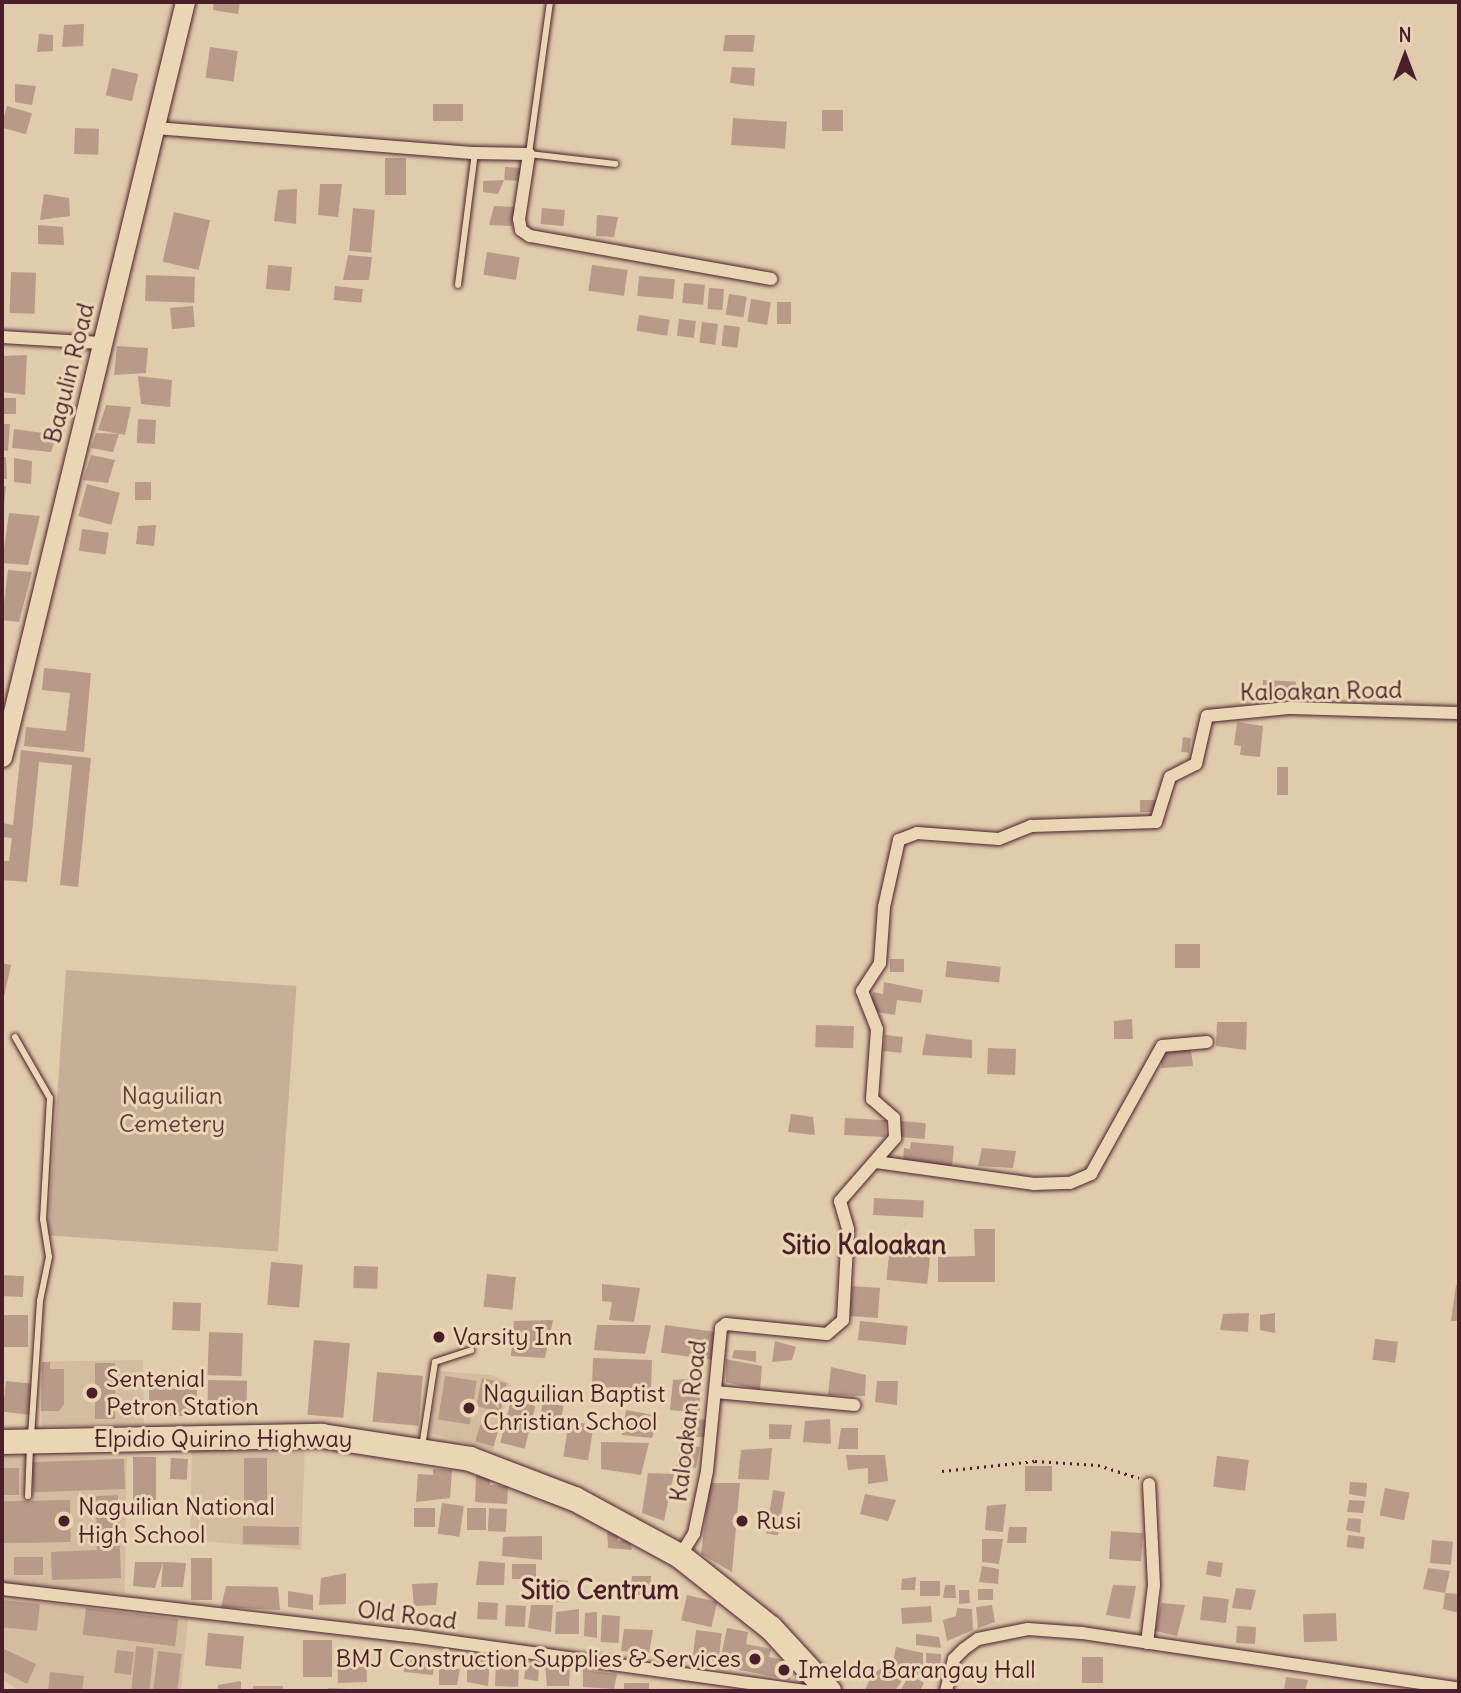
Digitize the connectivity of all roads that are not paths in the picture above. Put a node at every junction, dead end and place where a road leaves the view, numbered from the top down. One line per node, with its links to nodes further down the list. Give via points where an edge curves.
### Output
1 (185, 2): 3 (main road, Bagulin Road)
2 (550, 2): 5 (lane)
3 (155, 128): 4 (street); 10 (main road, Bagulin Road)
4 (475, 153): 5 (street); 8 (lane)
5 (529, 154): 6 (lane); 7 (street, via 519,219 521,230 530,236)
6 (615, 164)
7 (771, 279)
8 (458, 285)
9 (2, 337): 10 (street)
10 (101, 343): 12 (main road, Bagulin Road)
11 (1459, 713): 15 (street, Kaloakan Road, via 1289,708 1207,716 1196,764 1170,777 1156,822 1031,826 999,839 917,833 899,840 884,907 880,963 862,992 877,1029 872,1099 894,1118 895,1127 894,1144)
12 (2, 757)
13 (15, 1037): 19 (lane, via 50,1098 43,1219 50,1257 40,1301)
14 (1207, 1042): 15 (street, via 1162,1046 1091,1174 1070,1183 1034,1184)
15 (876, 1163): 17 (street, Kaloakan Road, via 840,1201 848,1229 846,1299 837,1329 817,1334 724,1325)
16 (471, 1350): 21 (lane, via 435,1362)
17 (716, 1392): 18 (street); 24 (street, Kaloakan Road, via 694,1534)
18 (854, 1405)
19 (30, 1441): 20 (highway, Elpidio Quirino Highway); 21 (highway, Elpidio Quirino Highway, via 322,1436); 23 (lane)
20 (2, 1442)
21 (422, 1449): 24 (highway, Elpidio Quirino Highway, via 470,1459 527,1479)
22 (1149, 1484): 26 (street, via 1154,1585)
23 (28, 1496)
24 (680, 1556): 29 (highway, Elpidio Quirino Highway, via 771,1628)
25 (2, 1589): 28 (street, Old Road, via 410,1636)
26 (1147, 1643): 27 (street); 30 (street, via 1082,1633 1003,1632 978,1639 954,1659)
27 (1459, 1689)
28 (807, 1691)
29 (829, 1691)
30 (946, 1691)

